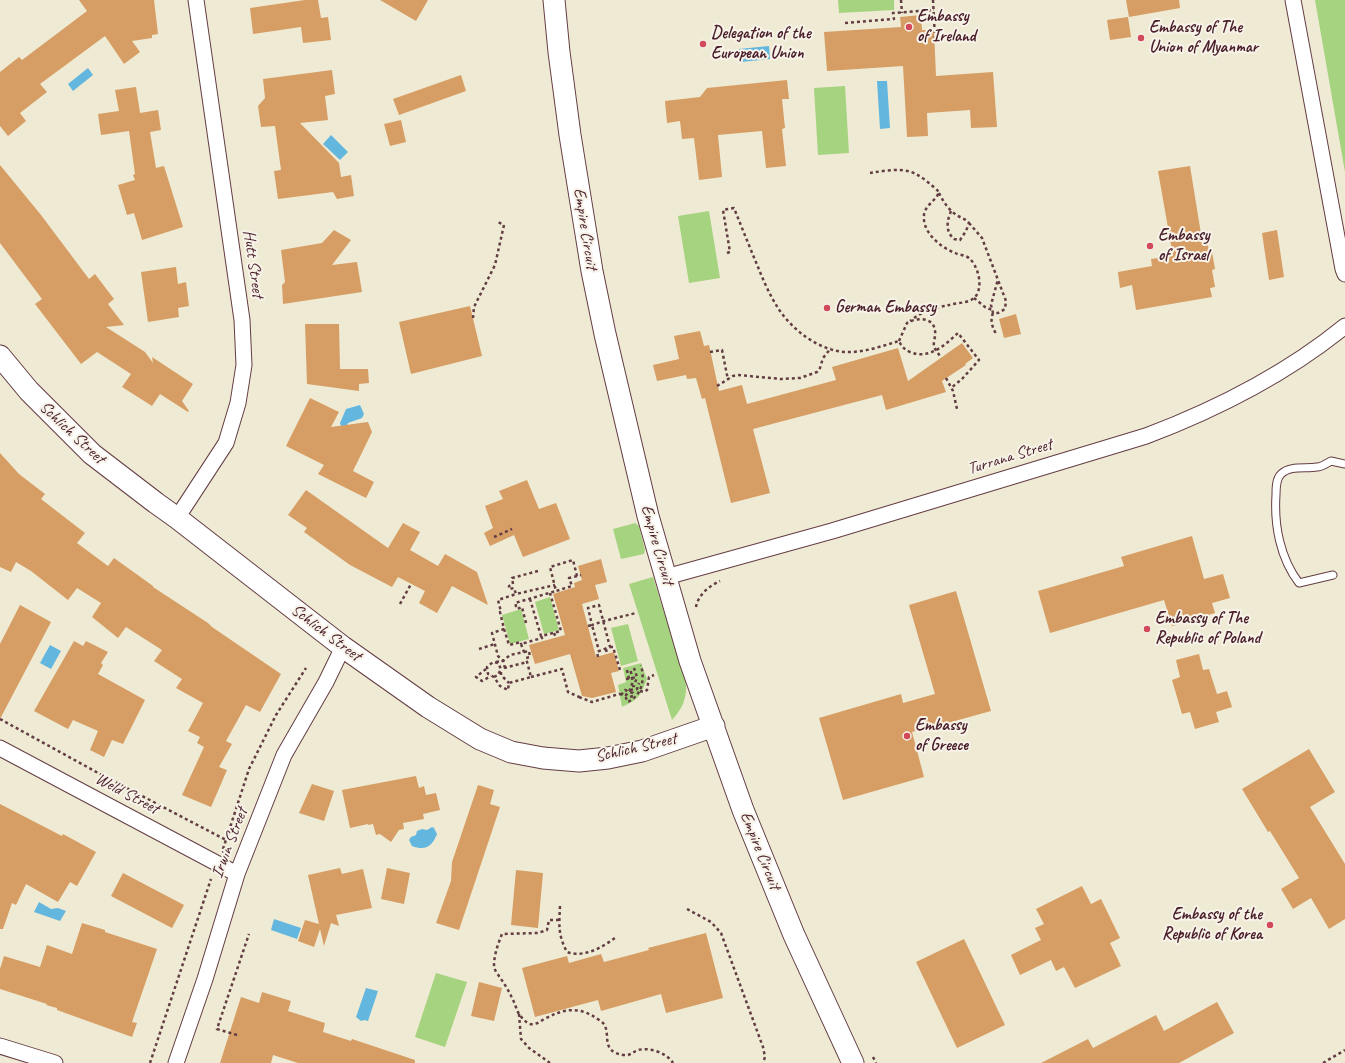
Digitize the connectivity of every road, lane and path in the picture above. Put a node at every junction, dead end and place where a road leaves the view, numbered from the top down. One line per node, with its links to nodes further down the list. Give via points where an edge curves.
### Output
1 (196, 0): 36 (street, Hutt Street, via 242,320 244,365 238,404 226,443)
2 (554, 0): 41 (street, Empire Circuit, via 570,135 592,271 637,470)
3 (901, 0): 7 (path)
4 (933, 0): 6 (path)
5 (1293, 0): 16 (street)
6 (934, 10): 7 (path); 9 (path)
7 (902, 13): 8 (path, via 894,13 894,19)
8 (845, 23)
9 (935, 38)
10 (870, 173): 11 (path, via 896,170 913,172)
11 (939, 192): 12 (path); 18 (path, via 924,214 927,231 940,244 969,258 978,273 979,281)
12 (951, 212): 14 (path); 14 (path, via 947,225 954,239 960,240)
13 (498, 222): 20 (path, via 504,225 495,265 474,307)
14 (969, 223): 17 (path, via 982,238)
15 (727, 253): 25 (path, via 730,252 723,210 734,208 764,282 779,311 811,341)
16 (1345, 274)
17 (998, 279): 19 (path, via 991,304); 19 (path, via 1006,300 1005,309 1001,313)
18 (974, 298): 19 (path); 21 (path, via 929,311)
19 (993, 312): 23 (path, via 991,319)
20 (473, 318)
21 (910, 321): 24 (path, via 904,327); 26 (path, via 924,319 931,322 935,330)
22 (1345, 326): 41 (street, Turrana Street, via 1319,347 1253,388 1146,436 832,531)
23 (996, 334)
24 (899, 341): 25 (path, via 858,352); 26 (path, via 902,347 914,354 925,355)
25 (831, 348): 31 (path, via 817,372 800,378 781,380 738,375)
26 (936, 350): 29 (path); 33 (path, via 958,332 979,360)
27 (710, 352): 31 (path, via 722,350)
28 (0, 356): 36 (street, Schlich Street, via 29,391 92,454)
29 (941, 358)
30 (946, 378): 33 (path)
31 (728, 380): 32 (path)
32 (718, 386)
33 (951, 388): 34 (path)
34 (957, 409)
35 (1345, 464): 40 (lane, via 1331,461 1319,467 1288,470 1281,474 1277,484 1275,506 1278,531 1291,572 1299,583)
36 (177, 518): 62 (street, Schlich Street)
37 (512, 529): 38 (path)
38 (494, 537)
39 (538, 571): 47 (path, via 512,578 513,584 509,586 510,589 514,588)
40 (1333, 575)
41 (666, 577): 91 (street, Empire Circuit, via 690,661)
42 (725, 579): 50 (path, via 711,585 703,593 696,604)
43 (411, 584): 49 (path)
44 (554, 585): 45 (path); 45 (path, via 550,567 573,560 579,576 569,578 572,586); 47 (path)
45 (556, 591): 46 (path)
46 (550, 593): 48 (path); 57 (path, via 561,631)
47 (516, 594): 56 (path, via 498,600)
48 (530, 599): 53 (path, via 515,603 517,609 522,607); 59 (path)
49 (400, 604)
50 (696, 611)
51 (636, 613): 52 (path)
52 (604, 621): 54 (path); 54 (path, via 599,605 588,608); 63 (path)
53 (526, 623)
54 (592, 625): 55 (path); 66 (path)
55 (588, 626)
56 (504, 629): 60 (path, via 492,633); 61 (path, via 508,645 521,642)
57 (554, 633): 58 (path); 59 (path)
58 (556, 638)
59 (542, 639): 61 (path)
60 (495, 644): 64 (path); 70 (path, via 498,656)
61 (522, 644): 67 (path)
62 (343, 647): 91 (street, Schlich Street, via 435,711 480,738 511,752 579,761 608,758 642,751); 94 (street, Irwin Street, via 284,756)
63 (610, 648): 65 (path); 78 (path, via 613,647)
64 (479, 649)
65 (606, 649): 66 (path); 68 (path)
66 (598, 651): 69 (path)
67 (524, 652): 70 (path, via 510,655); 72 (path, via 529,651 530,657 526,658)
68 (607, 654)
69 (598, 657)
70 (503, 661): 71 (path); 75 (path)
71 (495, 662): 74 (path); 79 (path)
72 (527, 662): 75 (path); 82 (path)
73 (641, 665): 89 (path, via 643,678)
74 (486, 668): 81 (path); 81 (path, via 476,677 482,680)
75 (505, 668): 79 (path)
76 (634, 668): 83 (path)
77 (628, 669): 84 (path)
78 (620, 670)
79 (501, 672): 81 (path); 85 (path)
80 (654, 675): 89 (path, via 648,679 647,690)
81 (492, 676): 85 (path, via 500,686 508,690)
82 (531, 677): 85 (path); 88 (path, via 562,669 568,692 592,702 619,694 626,695)
83 (636, 677): 84 (path); 87 (path, via 636,682)
84 (629, 679): 87 (path)
85 (509, 683)
86 (639, 683): 88 (path, via 637,689)
87 (632, 686): 88 (path)
88 (629, 690): 89 (path, via 634,695 626,698 628,702)
89 (640, 691)
90 (0, 719): 93 (path)
91 (714, 726): 110 (street, Empire Circuit, via 743,810 794,936)
92 (0, 748): 94 (street, Weld Street)
93 (226, 840)
94 (237, 874): 106 (street, Irwin Street, via 205,980)
95 (560, 906): 97 (path)
96 (687, 909): 109 (path, via 711,922 721,932 763,1047)
97 (560, 920): 99 (path, via 559,930 567,952 586,953 602,947); 100 (path, via 549,920 547,930 538,933 502,934 494,968)
98 (249, 934): 101 (path, via 217,1029)
99 (616, 937)
100 (519, 1014): 107 (path, via 521,1039 528,1048); 108 (path, via 526,1023 531,1024 556,1014 577,1010 603,1023 608,1045 615,1052 624,1055 642,1050 661,1052)
101 (237, 1035)
102 (0, 1046): 105 (street)
103 (1345, 1050): 112 (path)
104 (872, 1056): 111 (path)
105 (56, 1063)
106 (176, 1063)
107 (550, 1063)
108 (673, 1063)
109 (763, 1063)
110 (853, 1063)
111 (876, 1063)
112 (1323, 1063)

